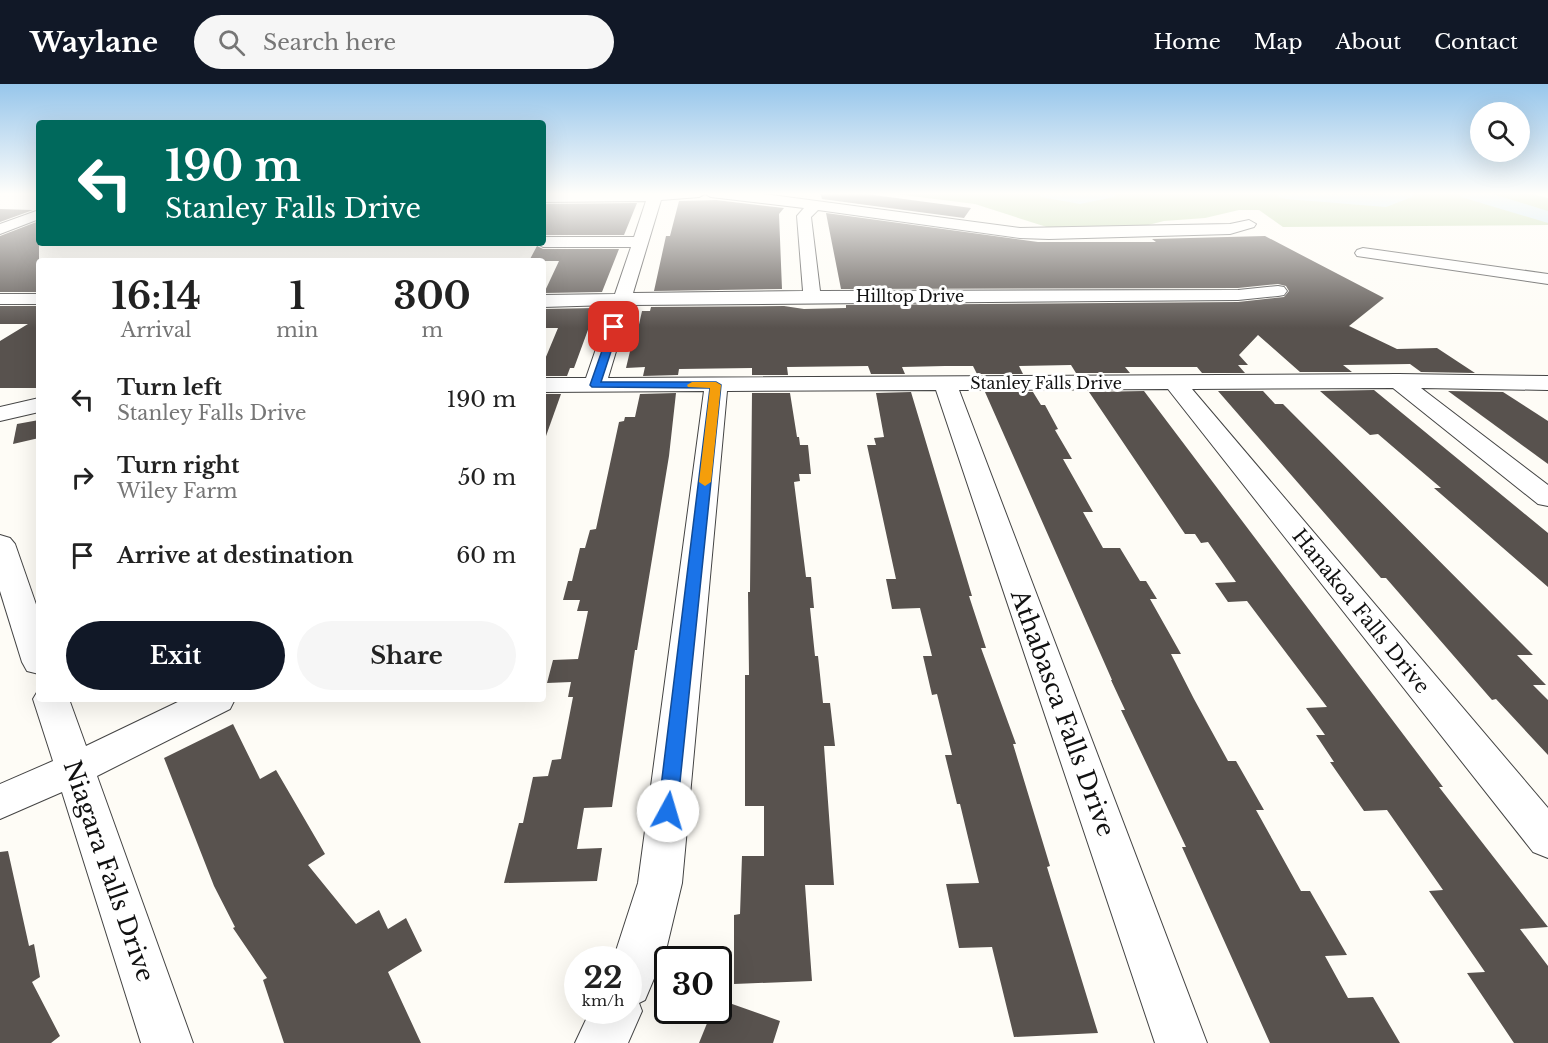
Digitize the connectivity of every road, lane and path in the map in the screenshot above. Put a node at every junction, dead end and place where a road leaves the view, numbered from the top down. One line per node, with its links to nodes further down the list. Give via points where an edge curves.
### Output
1 (642, 238): 4 (street)
2 (806, 238): 8 (street)
3 (546, 242): 4 (street)
4 (641, 242): 11 (street)
5 (1363, 253): 6 (street)
6 (1544, 279)
7 (1278, 291): 8 (street, Hilltop Drive, via 1238,295)
8 (812, 297): 11 (street, Hilltop Drive)
9 (0, 298): 10 (street)
10 (36, 299)
11 (623, 300): 12 (street, Hilltop Drive); 17 (street)
12 (546, 301)
13 (1398, 381): 14 (street, Stanley Falls Drive); 16 (street, Stanley Falls Drive); 22 (street)
14 (1174, 382): 15 (street, Stanley Falls Drive); 29 (street, Hanakoa Falls Drive)
15 (945, 383): 18 (street, Stanley Falls Drive); 34 (street, Athabasca Falls Drive)
16 (1548, 383)
17 (595, 385): 18 (street, Stanley Falls Drive); 19 (street, Stanley Falls Drive)
18 (716, 385): 30 (street, via 660,883)
19 (546, 386)
20 (36, 406): 21 (street)
21 (0, 414)
22 (1548, 498)
23 (0, 544): 24 (street)
24 (36, 653)
25 (52, 702): 27 (street, Niagara Falls Drive)
26 (211, 702): 27 (street)
27 (75, 769): 28 (street); 32 (street, Niagara Falls Drive)
28 (0, 802)
29 (1548, 839)
30 (642, 950)
31 (610, 1024): 33 (street)
32 (167, 1043)
33 (601, 1043)
34 (1181, 1043)

